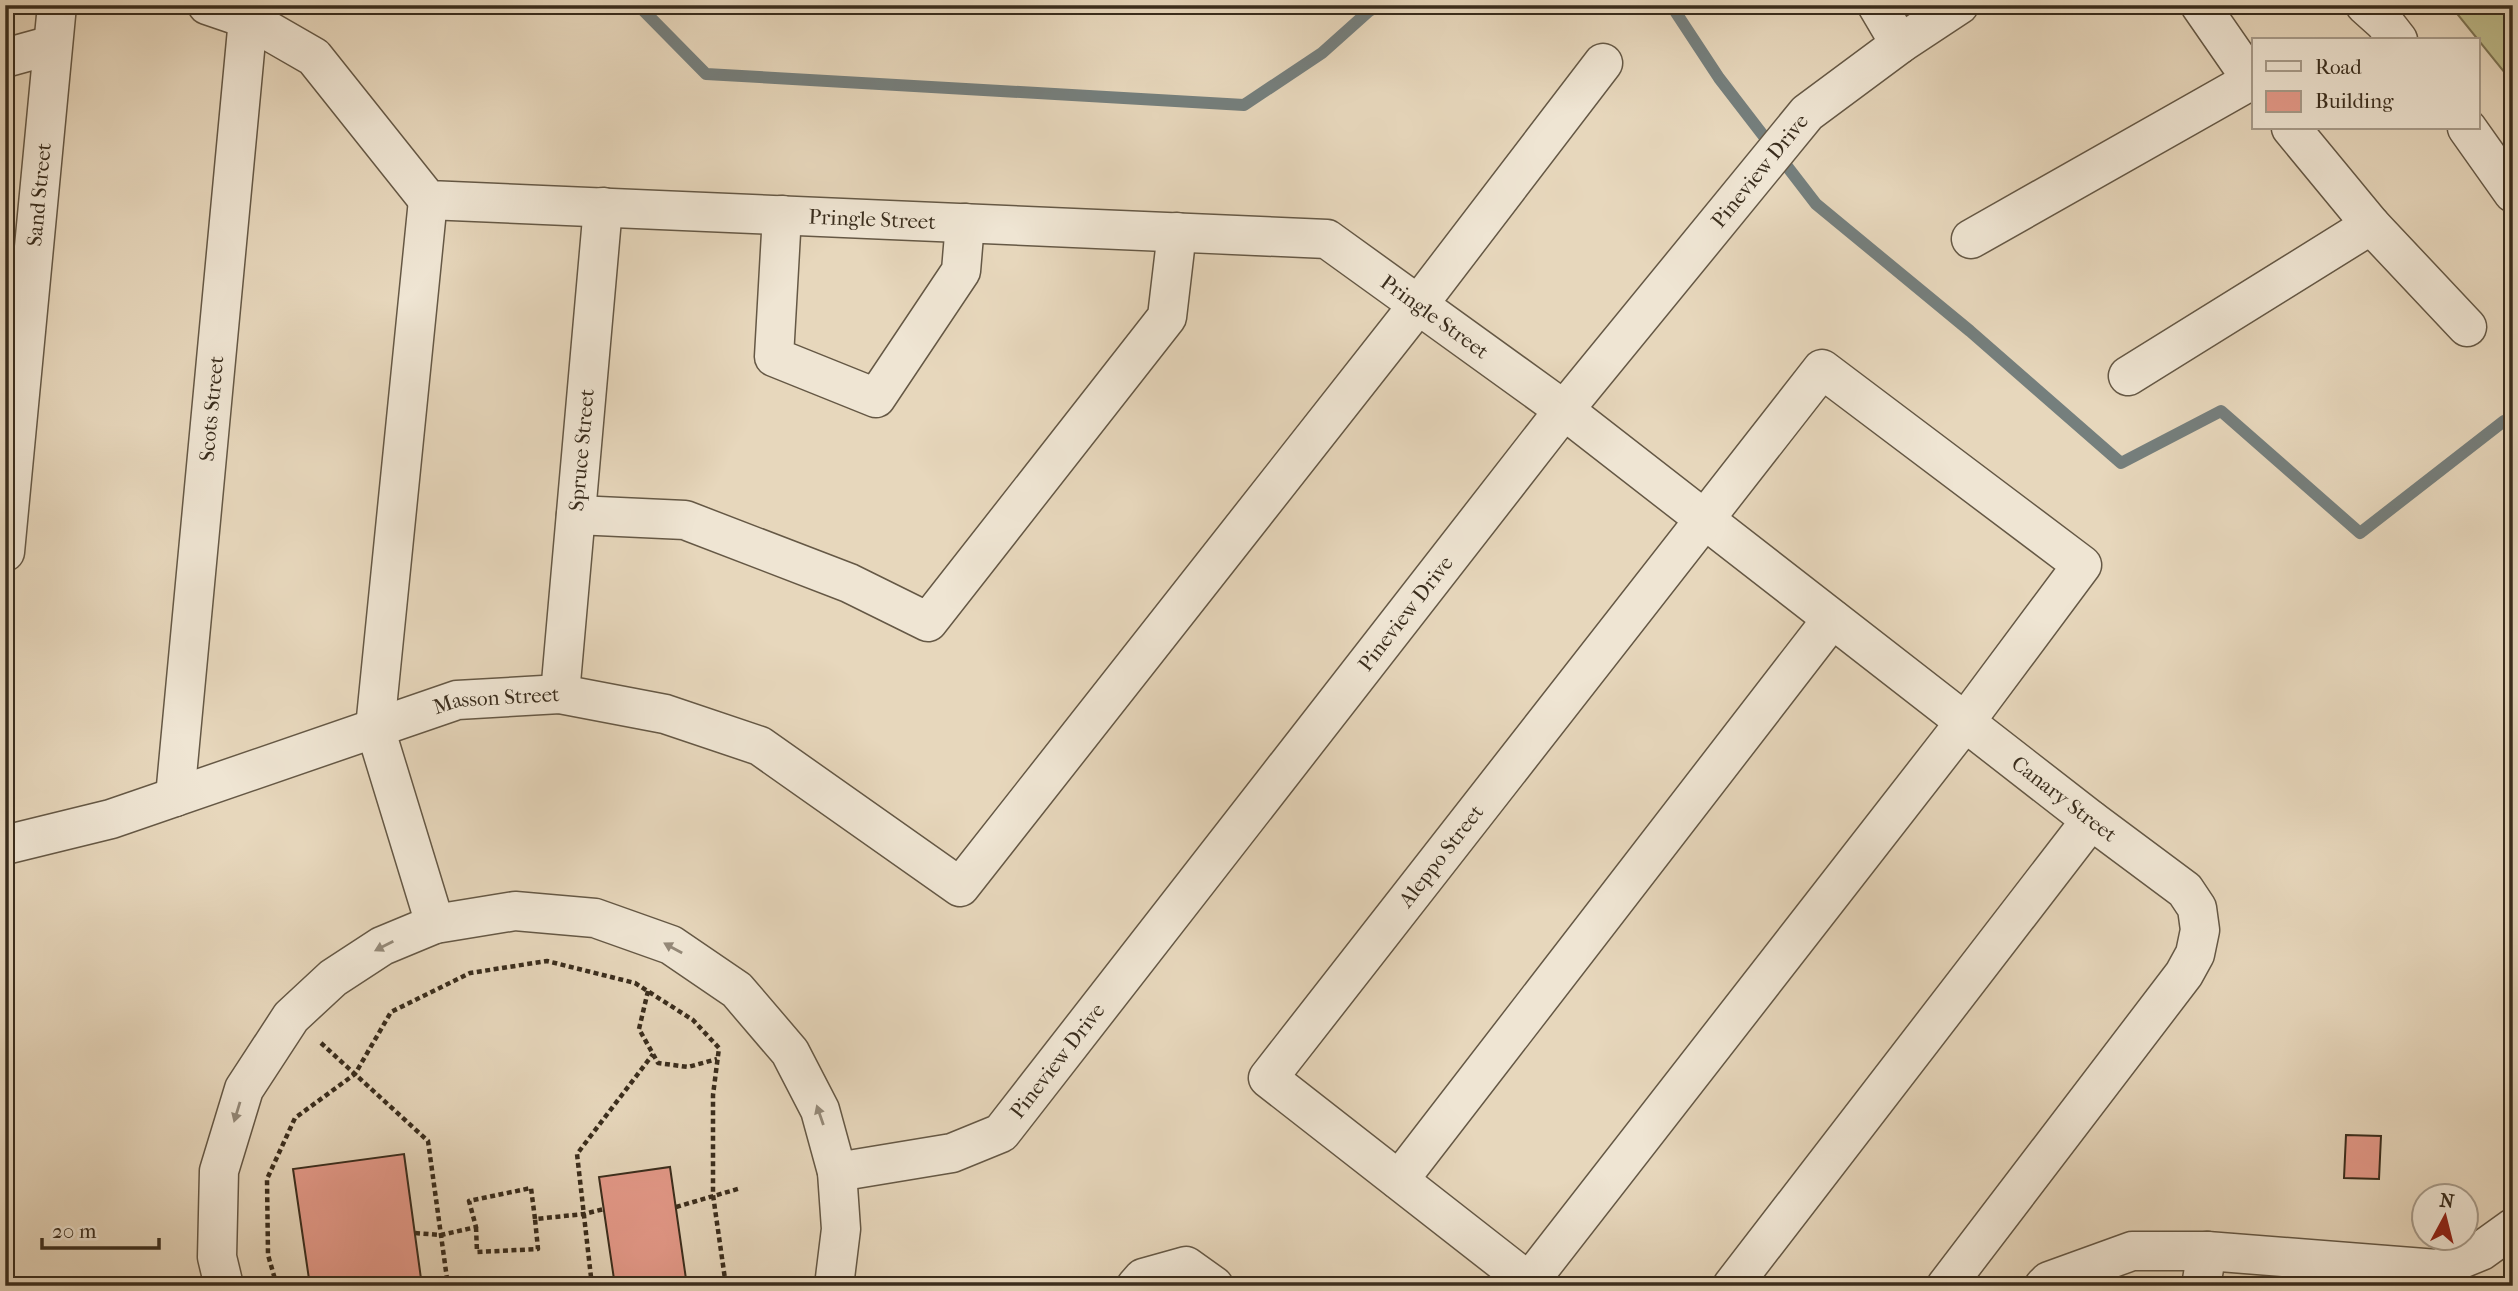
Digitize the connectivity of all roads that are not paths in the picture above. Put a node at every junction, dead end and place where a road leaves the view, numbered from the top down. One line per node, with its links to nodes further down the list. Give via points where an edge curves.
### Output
1 (57, 5): 10 (street, Sand Street)
2 (207, 5): 7 (street)
3 (1877, 5): 9 (street)
4 (1959, 5): 9 (street, Pineview Drive)
5 (2200, 5): 13 (street)
6 (2365, 5): 8 (street)
7 (248, 19): 18 (street, via 314,57); 38 (street, Scots Street)
8 (2396, 38)
9 (1900, 44): 29 (street, Pineview Drive, via 1807,113)
10 (52, 45): 11 (street); 25 (street, Sand Street)
11 (5, 58)
12 (1603, 63): 26 (street)
13 (2252, 80)
14 (2252, 82): 24 (street)
15 (2293, 130): 22 (street)
16 (2468, 130): 17 (street)
17 (2513, 193)
18 (428, 200): 19 (street, Pringle Street); 37 (street)
19 (603, 207): 20 (street, Pringle Street); 31 (street, Spruce Street)
20 (782, 215): 21 (street, Pringle Street); 21 (street, via 774,357 876,398 961,271)
21 (965, 223): 23 (street, Pringle Street)
22 (2371, 225): 27 (street); 28 (street)
23 (1177, 232): 26 (street, Pringle Street, via 1327,239); 31 (street, via 1167,317 928,622 849,583 685,520)
24 (1971, 239)
25 (19, 258): 30 (street, Sand Street)
26 (1418, 305): 29 (street, Pringle Street); 35 (street, Masson Street, via 960,887 760,746 665,713)
27 (2467, 327)
28 (2128, 376)
29 (1564, 410): 32 (street, Canary Street); 42 (street, Pineview Drive, via 1001,1133 952,1153)
30 (10, 454): 33 (street, Sand Street)
31 (576, 515): 35 (street, Spruce Street)
32 (1703, 519): 34 (street, Canary Street); 36 (street, Aleppo Street, via 1822,369 2082,565); 43 (street, Aleppo Street, via 1268,1078)
33 (5, 552)
34 (1832, 619): 36 (street, Canary Street); 43 (street)
35 (560, 694): 37 (street, Masson Street, via 457,701)
36 (1965, 722): 39 (street, Canary Street); 46 (street)
37 (375, 728): 38 (street, Masson Street); 41 (street)
38 (175, 797): 40 (street, Masson Street, via 111,819)
39 (2091, 820): 51 (street); 52 (street, Canary Street, via 2185,890 2197,908 2200,930 2195,954)
40 (5, 845)
41 (435, 924): 42 (street, one-way to 41, via 820,1110 790,1052 737,990 671,945 595,918 514,911); 47 (street, one-way to 47, via 382,946 333,978 291,1017 244,1089 219,1171 217,1258)
42 (837, 1172): 48 (street, via 841,1229)
43 (1399, 1180): 46 (street, Aleppo Street)
44 (2513, 1228): 45 (street, via 2481,1251 2437,1269)
45 (2204, 1268): 53 (street, via 2132,1251)
46 (1531, 1284)
47 (225, 1286)
48 (834, 1286)
49 (1136, 1286): 50 (street, via 1143,1278 1186,1266)
50 (1214, 1286)
51 (1732, 1286)
52 (1947, 1286)
53 (2043, 1286)

